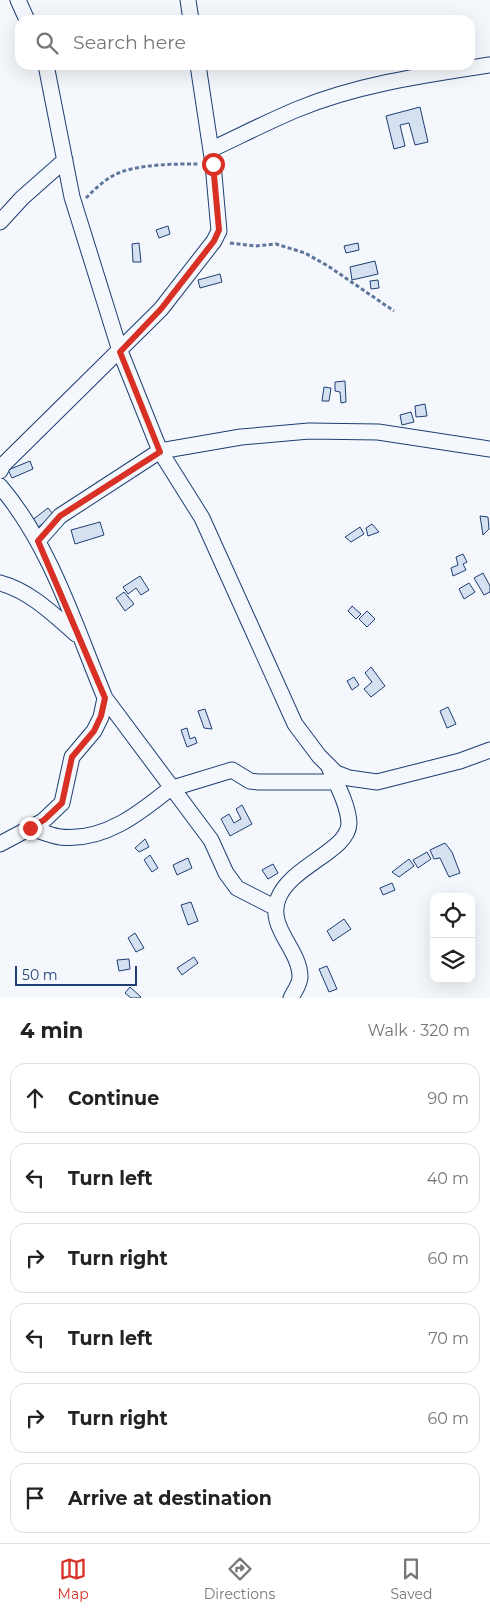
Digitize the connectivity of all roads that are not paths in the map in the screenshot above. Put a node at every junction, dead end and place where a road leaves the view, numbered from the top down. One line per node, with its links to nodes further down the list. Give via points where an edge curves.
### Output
1 (18, 0): 3 (street)
2 (188, 0): 4 (street)
3 (25, 15)
4 (190, 15)
5 (490, 65): 6 (street)
6 (475, 67)
7 (47, 70): 11 (street)
8 (199, 70): 10 (street)
9 (455, 70): 10 (street, via 407,77 298,109)
10 (212, 156): 13 (street, via 219,230 214,241 161,309)
11 (65, 160): 12 (street); 13 (street, via 75,209)
12 (0, 222)
13 (120, 352): 15 (street); 16 (street)
14 (490, 449): 15 (street, via 378,432 308,431 241,437)
15 (160, 452): 18 (street, via 60,516); 23 (street, via 202,518 295,724)
16 (0, 471)
17 (0, 486): 18 (street, via 19,508)
18 (38, 541): 20 (street)
19 (0, 583): 20 (street, via 16,587 40,603)
20 (79, 636): 21 (street)
21 (105, 698): 25 (street); 26 (street, via 94,731 72,757 62,803)
22 (490, 750): 23 (street, via 376,782 349,778)
23 (328, 766): 24 (street)
24 (335, 782): 25 (street, via 258,782 232,770); 28 (street, via 347,810 348,831 341,842 301,869 285,886)
25 (172, 788): 26 (street, via 125,821 100,834 80,838 58,837); 28 (street, via 211,840 226,873 237,888)
26 (30, 828): 27 (street)
27 (0, 844)
28 (276, 908): 29 (street, via 275,916 297,961 300,979)
29 (291, 998)

